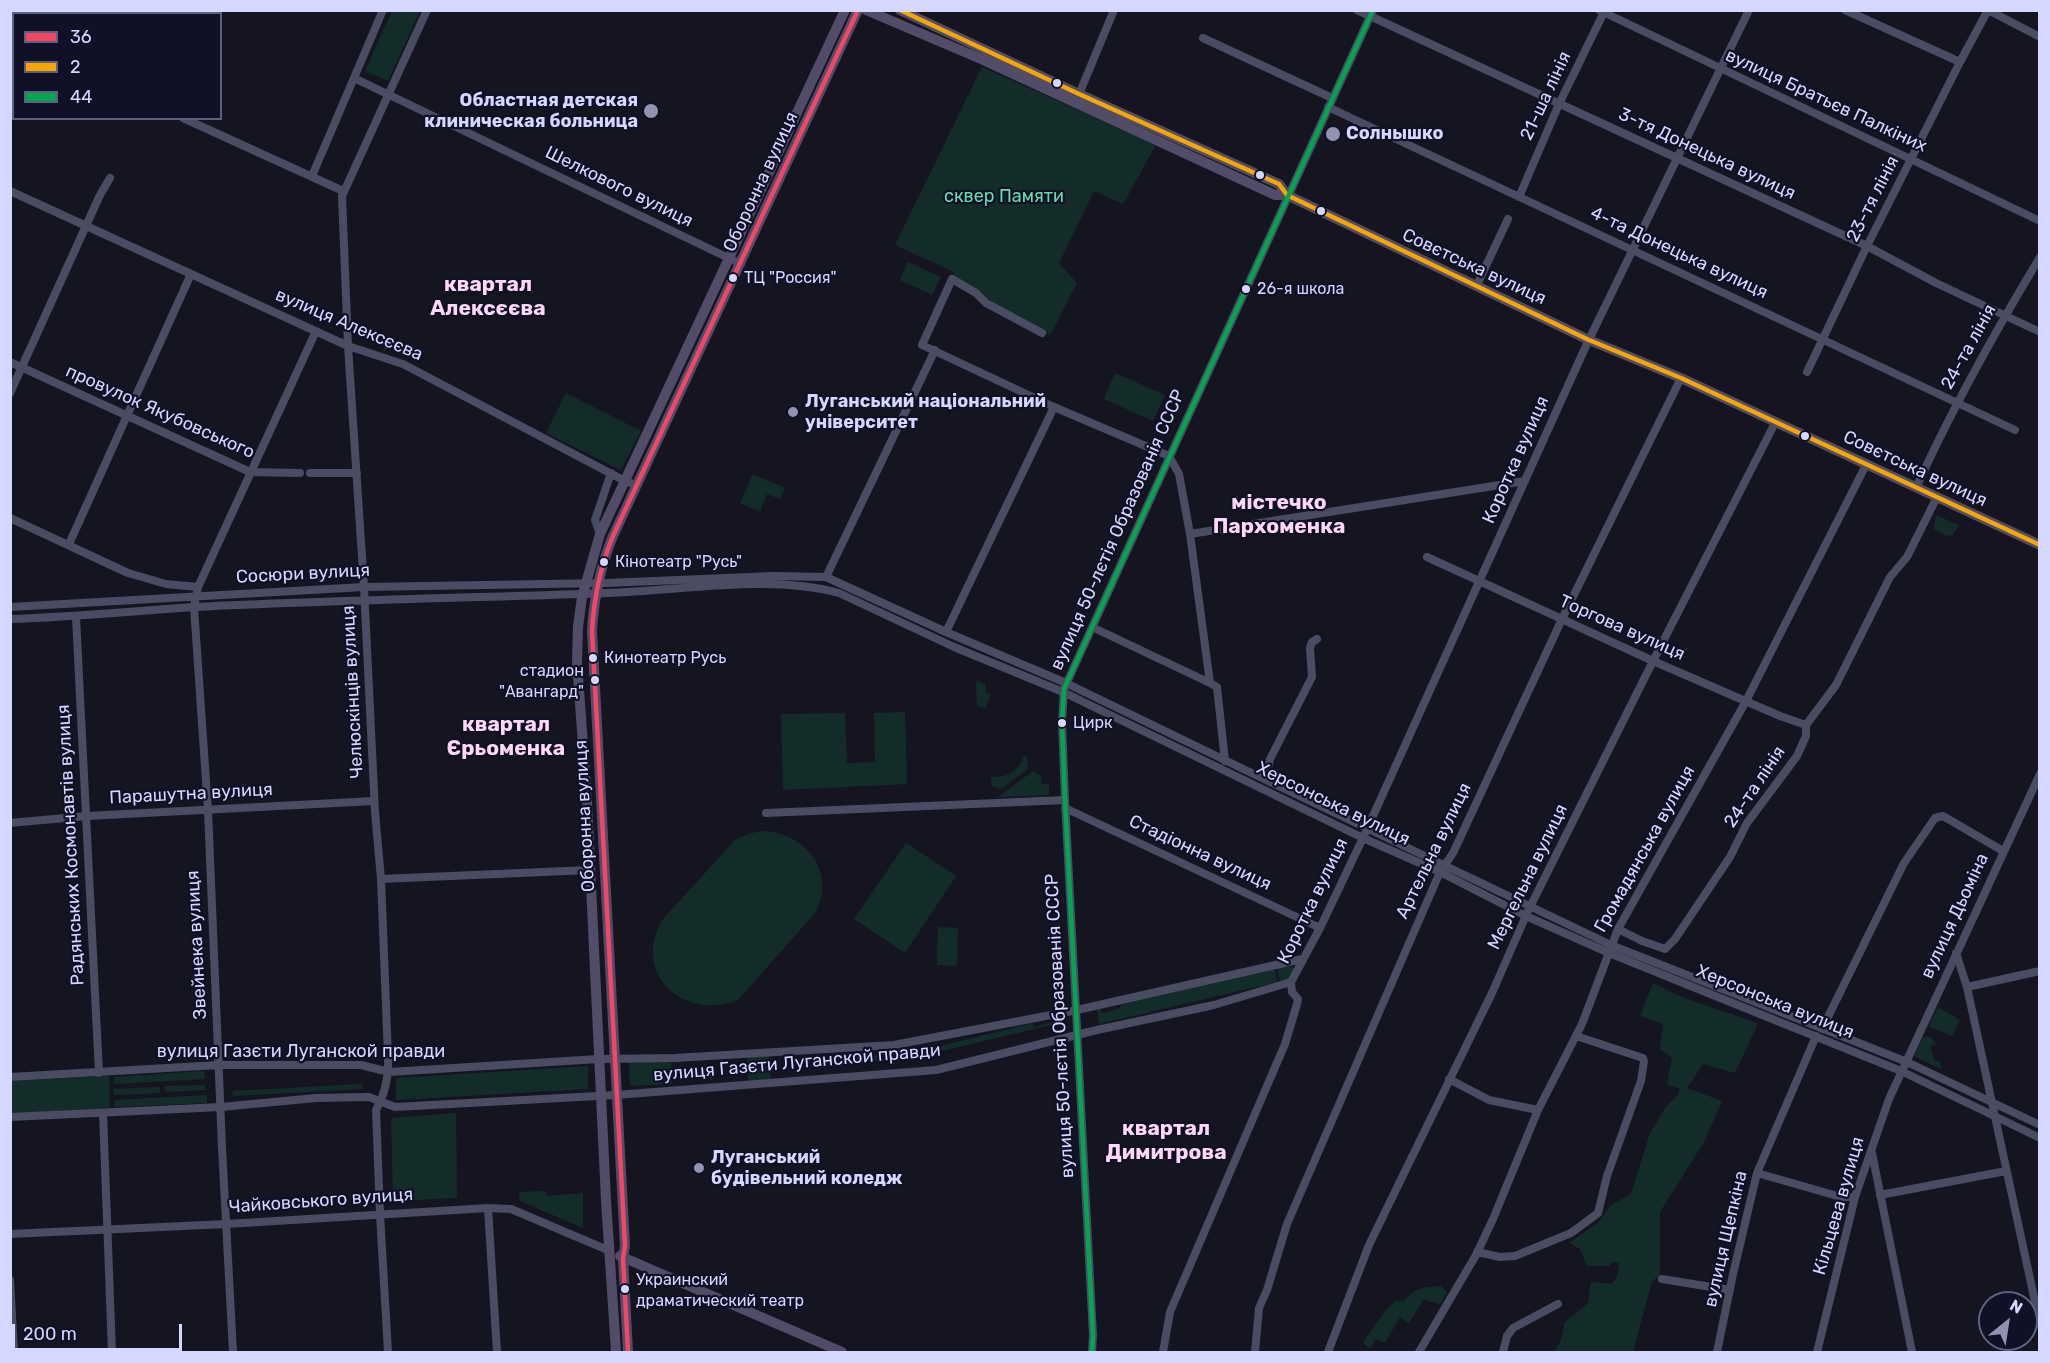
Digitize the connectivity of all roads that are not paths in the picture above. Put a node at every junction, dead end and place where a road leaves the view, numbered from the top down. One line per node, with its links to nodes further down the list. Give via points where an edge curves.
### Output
1 (383, 10): 18 (street)
2 (427, 10): 19 (street, Челюскінців вулиця)
3 (845, 10): 39 (main road, Оборонна вулиця)
4 (858, 10): 40 (main road, Оборонна вулиця)
5 (866, 10): 21 (main road)
6 (900, 10): 21 (main road)
7 (1114, 10): 21 (street)
8 (1357, 10): 13 (street, 3-тя Донецька вулиця)
9 (1749, 10): 17 (street, Коротка вулиця)
10 (1845, 10): 16 (street)
11 (1988, 10): 15 (street); 16 (street, 23-тя лінія)
12 (1602, 11): 17 (street, вулиця Братьєв Палкіних); 22 (street, 21-ша лінія)
13 (1371, 14): 20 (street, вулиця 50-лєтія Образованія СССР); 22 (street, 3-тя Донецька вулиця)
14 (1203, 38): 20 (street)
15 (2040, 38)
16 (1960, 62): 26 (street, 23-тя лінія)
17 (1721, 69): 25 (street, Коротка вулиця); 26 (street, вулиця Братьєв Палкіних)
18 (354, 78): 19 (street, Шелкового вулиця); 27 (street)
19 (388, 95): 30 (street, Челюскінців вулиця); 39 (street, Шелкового вулиця)
20 (1332, 98): 23 (street, вулиця 50-лєтія Образованія СССР)
21 (1077, 99): 31 (main road, Совєтська вулиця, via 1275,195)
22 (1559, 104): 25 (street, 3-тя Донецька вулиця); 32 (street, 21-ша лінія)
23 (1328, 107): 31 (street, вулиця 50-лєтія Образованія СССР); 32 (street, 4-та Донецька вулиця)
24 (187, 120): 27 (street)
25 (1677, 158): 36 (street, 3-тя Донецька вулиця); 37 (street, Коротка вулиця)
26 (1912, 159): 34 (street, вулиця Братьєв Палкіних); 36 (street, 23-тя лінія)
27 (312, 176): 30 (street)
28 (110, 178): 35 (street)
29 (10, 191): 35 (street, вулиця Алексєєва)
30 (343, 192): 49 (street, Челюскінців вулиця)
31 (1287, 195): 42 (main road, Совєтська вулиця); 61 (street, вулиця 50-лєтія Образованія СССР)
32 (1519, 197): 37 (street, 4-та Донецька вулиця)
33 (1508, 219): 42 (street)
34 (2040, 221)
35 (87, 225): 41 (street, вулиця Алексєєва); 52 (street)
36 (1867, 246): 43 (street, 3-тя Донецька вулиця); 47 (street, 23-тя лінія)
37 (1633, 250): 47 (street, 4-та Донецька вулиця); 48 (street, Коротка вулиця)
38 (2040, 257): 43 (street, 24-та лінія)
39 (730, 259): 40 (street, Шелкового вулиця); 66 (main road, Оборонна вулиця)
40 (741, 264): 68 (main road, Оборонна вулиця)
41 (191, 274): 44 (street, вулиця Алексєєва); 58 (street)
42 (1476, 287): 48 (main road, Совєтська вулиця)
43 (2004, 317): 45 (street, 3-тя Донецька вулиця); 56 (street, 24-та лінія)
44 (315, 331): 49 (street, вулиця Алексєєва); 63 (street)
45 (2040, 332)
46 (1042, 333): 50 (street, via 986,303 976,292 952,279 922,345)
47 (1822, 339): 53 (street, 23-тя лінія); 56 (street, 4-та Донецька вулиця)
48 (1589, 340): 54 (main road, Совєтська вулиця); 67 (street, Коротка вулиця)
49 (348, 346): 64 (street, Челюскінців вулиця); 65 (street, вулиця Алексєєва, via 403,364)
50 (935, 350): 57 (street); 77 (street)
51 (10, 362): 52 (street, провулок Якубовського)
52 (22, 368): 55 (street); 58 (street, провулок Якубовського)
53 (1807, 372)
54 (1681, 378): 59 (main road, Совєтська вулиця); 90 (street, Артельна вулиця)
55 (10, 393)
56 (1957, 404): 60 (street, 4-та Донецька вулиця); 69 (street, 24-та лінія)
57 (1054, 407): 61 (street); 92 (street)
58 (127, 416): 63 (street, провулок Якубовського); 74 (street)
59 (1775, 423): 62 (main road, Совєтська вулиця); 94 (street, Мергельна вулиця)
60 (2015, 430)
61 (1169, 456): 73 (street, via 1179,474); 91 (street, вулиця 50-лєтія Образованія СССР)
62 (1866, 465): 69 (main road, Совєтська вулиця); 97 (street, Громадянська вулиця)
63 (250, 472): 64 (street, провулок Якубовського); 80 (street)
64 (357, 473): 81 (street, Челюскінців вулиця)
65 (612, 473): 66 (street, вулиця Алексєєва); 72 (street, via 595,520)
66 (625, 481): 68 (street, вулиця Алексєєва); 72 (main road, Оборонна вулиця)
67 (1525, 481): 73 (street); 79 (street, Коротка вулиця)
68 (636, 485): 82 (main road, Оборонна вулиця, via 604,558)
69 (1916, 488): 70 (main road, Совєтська вулиця)
70 (1937, 497): 75 (main road, Совєтська вулиця); 98 (street, 24-та лінія, via 1907,557 1890,577 1836,685)
71 (10, 518): 74 (street)
72 (600, 534): 78 (main road, Оборонна вулиця)
73 (1190, 534): 95 (street)
74 (69, 544): 80 (street, via 128,573 166,584)
75 (2040, 544)
76 (1427, 557): 79 (street, Торгова вулиця)
77 (826, 577): 82 (street, Херсонська вулиця, via 774,576); 92 (street, Херсонська вулиця)
78 (585, 582): 81 (street, Сосюри вулиця); 82 (street, Сосюри вулиця); 83 (main road, Оборонна вулиця)
79 (1479, 582): 90 (street, Торгова вулиця); 108 (street, Коротка вулиця)
80 (198, 587): 84 (street, Звейнека вулиця)
81 (364, 587): 84 (street, Сосюри вулиця); 85 (street, Челюскінців вулиця)
82 (596, 588): 83 (street, Сосюри вулиця); 96 (street, Херсонська вулиця, via 773,584 819,587 954,647); 129 (main road, Оборонна вулиця, via 592,643)
83 (583, 594): 85 (street, Сосюри вулиця); 112 (main road, Оборонна вулиця, via 577,661)
84 (196, 596): 86 (street, Сосюри вулиця); 87 (street, Звейнека вулиця)
85 (365, 600): 87 (street, Сосюри вулиця); 102 (street, Челюскінців вулиця)
86 (10, 607)
87 (194, 608): 88 (street, Сосюри вулиця); 104 (street, Звейнека вулиця)
88 (76, 617): 89 (street, Сосюри вулиця); 106 (street, Радянських Космонавтів вулиця)
89 (10, 619)
90 (1562, 619): 94 (street, Торгова вулиця); 111 (street, Артельна вулиця)
91 (1092, 627): 95 (street); 96 (street, вулиця 50-лєтія Образованія СССР)
92 (946, 632): 96 (street, Херсонська вулиця)
93 (1317, 639): 101 (street, via 1310,648 1312,677 1270,759)
94 (1653, 661): 97 (street, Торгова вулиця); 114 (street, Мергельна вулиця)
95 (1210, 683): 99 (street, via 1217,687)
96 (1065, 687): 99 (street, Херсонська вулиця); 103 (street, вулиця 50-лєтія Образованія СССР); 109 (street, Херсонська вулиця)
97 (1746, 701): 98 (street, Торгова вулиця); 117 (street, Громадянська вулиця)
98 (1806, 725): 117 (street, 24-та лінія, via 1806,736 1797,756 1747,823 1730,857 1675,939 1665,949)
99 (1225, 761): 101 (street, Херсонська вулиця)
100 (2040, 774): 110 (street, вулиця Дьоміна)
101 (1266, 780): 108 (street, Херсонська вулиця)
102 (374, 801): 104 (street, Парашутна вулиця); 113 (street, Челюскінців вулиця)
103 (1065, 804): 105 (street); 116 (street, Стадіонна вулиця); 124 (street, вулиця 50-лєтія Образованія СССР)
104 (208, 810): 106 (street, Парашутна вулиця); 131 (street, Звейнека вулиця)
105 (766, 813)
106 (87, 816): 107 (street, Парашутна вулиця); 133 (street, Радянських Космонавтів вулиця)
107 (10, 823)
108 (1367, 828): 109 (street, Коротка вулиця); 111 (street, Херсонська вулиця)
109 (1363, 838): 111 (street, Херсонська вулиця); 116 (street, Коротка вулиця)
110 (2003, 851): 119 (street, вулиця Дьоміна); 125 (street, вулиця Щепкіна, via 1943,816 1935,818 1904,863)
111 (1442, 869): 114 (street, Херсонська вулиця); 115 (street, Херсонська вулиця); 176 (street, Артельна вулиця, via 1287,1224 1259,1308)
112 (590, 870): 113 (street); 128 (main road, Оборонна вулиця)
113 (381, 879): 134 (street, Челюскінців вулиця)
114 (1531, 906): 115 (street, Мергельна вулиця); 118 (street, Херсонська вулиця)
115 (1526, 916): 118 (street, Херсонська вулиця); 136 (street, Мергельна вулиця)
116 (1320, 928): 120 (street, Коротка вулиця)
117 (1618, 929): 118 (street, Громадянська вулиця)
118 (1610, 949): 125 (street, Херсонська вулиця); 127 (street, Громадянська вулиця)
119 (1956, 953): 123 (street); 130 (street, вулиця Дьоміна)
120 (1302, 959): 122 (street, Коротка вулиця); 124 (street, вулиця Газєти Луганской правди)
121 (2040, 970): 123 (street)
122 (1291, 982): 126 (street, вулиця Газєти Луганской правди, via 1214,1005); 175 (street, Коротка вулиця, via 1298,999 1285,1044 1170,1312)
123 (1967, 987): 140 (street)
124 (1077, 1010): 126 (street, вулиця 50-лєтія Образованія СССР); 129 (street, вулиця Газєти Луганской правди, via 894,1045)
125 (1819, 1033): 130 (street, Херсонська вулиця); 132 (street, Херсонська вулиця); 150 (street, вулиця Щепкіна)
126 (1078, 1036): 138 (street, вулиця Газєти Луганской правди, via 936,1070); 174 (street, вулиця 50-лєтія Образованія СССР)
127 (1576, 1036): 142 (street, Громадянська вулиця); 159 (street, via 1644,1061 1598,1213 1571,1233 1515,1256)
128 (600, 1059): 129 (street, вулиця Газєти Луганской правди); 134 (street, вулиця Газєти Луганской правди); 137 (main road, Оборонна вулиця)
129 (614, 1059): 138 (main road, Оборонна вулиця)
130 (1907, 1062): 132 (street, вулиця Дьоміна); 140 (street, Херсонська вулиця)
131 (219, 1065): 133 (street, вулиця Газєти Луганской правди); 134 (street, вулиця Газєти Луганской правди, via 361,1065); 141 (street, Звейнека вулиця)
132 (1901, 1071): 144 (street, Херсонська вулиця); 148 (street, Кільцева вулиця)
133 (99, 1072): 135 (street, вулиця Газєти Луганской правди)
134 (389, 1072): 139 (street, Челюскінців вулиця)
135 (10, 1077)
136 (1449, 1079): 142 (street, via 1490,1100); 177 (street, Мергельна вулиця, via 1369,1245)
137 (601, 1095): 138 (street, вулиця Газєти Луганской правди); 139 (street, вулиця Газєти Луганской правди, via 394,1107); 158 (main road, Оборонна вулиця)
138 (616, 1095): 160 (main road, Оборонна вулиця)
139 (380, 1102): 141 (street, вулиця Газєти Луганской правди, via 369,1097 316,1098); 154 (street, Челюскінців вулиця, via 376,1110)
140 (1991, 1102): 144 (street); 146 (street, Херсонська вулиця)
141 (221, 1107): 143 (street, вулиця Газєти Луганской правди); 155 (street, Звейнека вулиця)
142 (1538, 1110): 159 (street, Громадянська вулиця)
143 (103, 1113): 145 (street, вулиця Газєти Луганской правди); 156 (street)
144 (1994, 1116): 147 (street, Херсонська вулиця); 149 (street)
145 (10, 1117)
146 (2040, 1125)
147 (2040, 1138)
148 (1872, 1151): 151 (street); 152 (street, Кільцева вулиця)
149 (2006, 1171): 151 (street); 165 (street)
150 (1757, 1173): 152 (street, via 1840,1197); 163 (street, вулиця Щепкіна)
151 (1880, 1195): 182 (street)
152 (1855, 1197): 181 (street, Кільцева вулиця)
153 (488, 1208): 154 (street, Чайковського вулиця); 158 (street, Чайковського вулиця, via 511,1209); 170 (street)
154 (380, 1214): 155 (street, Чайковського вулиця); 169 (street, Челюскінців вулиця)
155 (227, 1224): 156 (street, Чайковського вулиця); 168 (street, Звейнека вулиця)
156 (107, 1229): 157 (street, Чайковського вулиця); 167 (street)
157 (10, 1234)
158 (610, 1251): 160 (main road, Чайковського вулиця); 171 (main road, Оборонна вулиця)
159 (1477, 1252): 178 (street, Громадянська вулиця)
160 (623, 1258): 172 (main road, Оборонна вулиця); 173 (main road, Чайковського вулиця)
161 (10, 1280): 166 (street)
162 (1662, 1280): 163 (street)
163 (1730, 1290): 180 (street, вулиця Щепкіна)
164 (1558, 1304): 179 (street, via 1513,1328)
165 (2040, 1325)
166 (14, 1353)
167 (112, 1353)
168 (233, 1353)
169 (388, 1353)
170 (497, 1353)
171 (616, 1353)
172 (628, 1353)
173 (842, 1353)
174 (1092, 1353)
175 (1163, 1353)
176 (1256, 1353)
177 (1328, 1353)
178 (1419, 1353)
179 (1503, 1353)
180 (1717, 1353)
181 (1817, 1353)
182 (1912, 1353)

